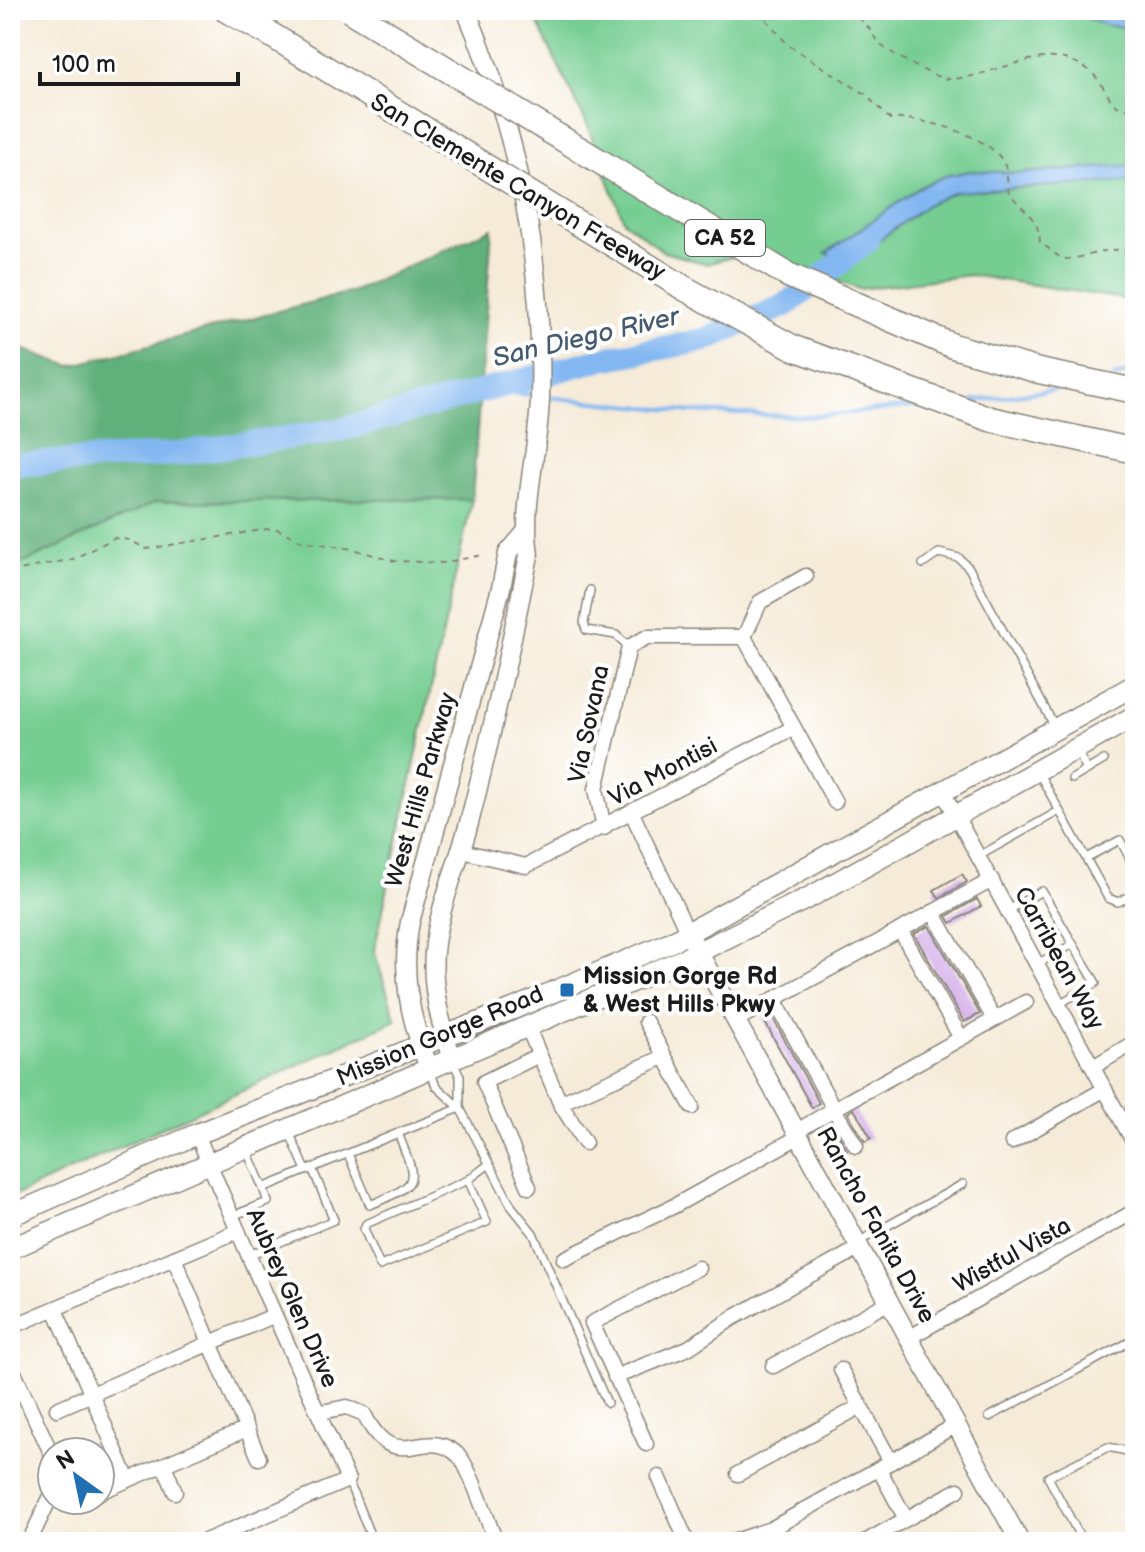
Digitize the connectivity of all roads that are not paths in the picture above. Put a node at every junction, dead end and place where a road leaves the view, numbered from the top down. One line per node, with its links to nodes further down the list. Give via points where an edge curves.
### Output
1 (226, 10): 5 (highway, San Clemente Canyon Freeway / CA 52, bridge, via 684,288 794,348 990,419)
2 (349, 10): 4 (highway, CA 52, bridge, via 788,275 953,346)
3 (466, 10): 6 (main road, West Hills Parkway, via 517,162 533,246 540,399)
4 (1135, 391)
5 (1135, 451)
6 (526, 532): 28 (main road, West Hills Parkway, via 529,555 523,589); 50 (main road, West Hills Parkway, via 508,553 412,910 405,984)
7 (923, 564): 16 (lane, via 939,553 959,558 969,568)
8 (806, 576): 10 (street, via 760,602)
9 (590, 590): 11 (lane, via 586,630 616,635)
10 (744, 637): 11 (street, Via Sovana, via 647,637); 15 (street)
11 (629, 647): 27 (street, Via Sovana, via 596,789)
12 (1135, 685): 13 (main road, Mission Gorge Road)
13 (1080, 716): 16 (main road, Mission Gorge Road); 20 (main road, via 1081,728 1039,754)
14 (1135, 716): 17 (main road, Mission Gorge Road)
15 (793, 728): 23 (street); 25 (street, Via Montisi)
16 (1056, 729): 22 (main road, Mission Gorge Road)
17 (1076, 749): 19 (lane); 20 (main road, Mission Gorge Road)
18 (1104, 760): 19 (lane)
19 (1087, 770): 21 (lane)
20 (1037, 771): 24 (lane); 26 (main road, Mission Gorge Road)
21 (1072, 779)
22 (943, 792): 26 (street, Carribean Way); 37 (main road, Mission Gorge Road)
23 (835, 802)
24 (1059, 811): 29 (lane); 30 (lane)
25 (632, 813): 27 (street, Via Montisi); 37 (street)
26 (956, 815): 29 (street, Carribean Way); 37 (main road, Mission Gorge Road, via 812,896)
27 (604, 828): 28 (street, Via Montisi, via 526,866)
28 (462, 851): 47 (main road, West Hills Parkway, via 434,951 433,986)
29 (979, 856): 32 (street, Carribean Way)
30 (1086, 858): 31 (lane, via 1120,840); 33 (lane, via 1110,901)
31 (1135, 868)
32 (992, 880): 34 (street, Carribean Way); 35 (street)
33 (1135, 894)
34 (1008, 910): 38 (lane, via 1042,891); 39 (street, Carribean Way)
35 (933, 912): 36 (street); 43 (street)
36 (900, 930): 40 (street); 48 (street)
37 (693, 942): 44 (main road, Rancho Fanita Drive); 46 (main road, Mission Gorge Road); 47 (main road, Mission Gorge Road)
38 (1073, 944): 39 (lane); 42 (lane, via 1096,983)
39 (1037, 964): 42 (street, Carribean Way)
40 (774, 999): 44 (street); 60 (street)
41 (1026, 1002): 43 (street)
42 (1059, 1004): 54 (street, Carribean Way)
43 (994, 1019): 48 (street)
44 (736, 1020): 64 (main road, Rancho Fanita Drive)
45 (646, 1022): 52 (street)
46 (528, 1028): 51 (street); 53 (main road, Mission Gorge Road)
47 (444, 1034): 50 (main road, Mission Gorge Road); 53 (main road, West Hills Parkway)
48 (961, 1038): 60 (street)
49 (1135, 1042): 54 (street)
50 (419, 1044): 55 (main road, West Hills Parkway); 63 (main road, Mission Gorge Road)
51 (539, 1055): 57 (street); 76 (street, via 484,1082)
52 (664, 1057): 57 (street); 58 (street)
53 (452, 1059): 55 (main road, Mission Gorge Road); 59 (lane, via 460,1076)
54 (1093, 1067): 56 (street, Carribean Way)
55 (429, 1068): 59 (lane, via 436,1086); 61 (main road, Mission Gorge Road)
56 (1105, 1089): 65 (street, Carribean Way); 66 (street)
57 (560, 1103): 67 (street)
58 (692, 1107)
59 (460, 1108): 62 (lane); 72 (lane)
60 (834, 1109): 64 (street); 68 (street)
61 (288, 1128): 69 (main road, Mission Gorge Road); 73 (lane)
62 (398, 1133): 70 (lane); 70 (lane, via 412,1170 411,1183 370,1205)
63 (197, 1134): 71 (street, Aubrey Glen Drive); 79 (main road, Mission Gorge Road)
64 (799, 1134): 81 (main road, Rancho Fanita Drive); 85 (street, via 674,1206)
65 (1133, 1138)
66 (1012, 1142)
67 (585, 1143)
68 (856, 1146)
69 (245, 1147): 71 (main road, Mission Gorge Road); 77 (lane)
70 (348, 1154): 73 (lane)
71 (209, 1163): 80 (street, Aubrey Glen Drive); 82 (main road, Mission Gorge Road)
72 (488, 1165): 74 (lane); 99 (lane, via 533,1233)
73 (309, 1169): 77 (lane); 83 (lane, via 334,1220)
74 (468, 1180): 74 (lane, via 366,1224 380,1266 487,1222)
75 (963, 1184): 81 (lane)
76 (529, 1187)
77 (263, 1188): 80 (lane, via 268,1202)
78 (1135, 1211): 91 (street, Wistful Vista)
79 (10, 1216)
80 (235, 1224): 83 (street, Aubrey Glen Drive); 84 (street)
81 (860, 1245): 87 (main road, Rancho Fanita Drive); 97 (street, via 688,1348)
82 (10, 1249)
83 (249, 1255): 89 (street, Aubrey Glen Drive)
84 (174, 1258): 88 (street); 93 (street)
85 (564, 1259)
86 (698, 1268): 97 (street, via 592,1323)
87 (891, 1301): 91 (main road, Rancho Fanita Drive); 95 (street)
88 (55, 1309): 90 (street); 98 (street)
89 (273, 1316): 93 (street); 102 (street, Aubrey Glen Drive)
90 (18, 1324)
91 (910, 1337): 104 (main road, Rancho Fanita Drive)
92 (1135, 1339): 103 (lane)
93 (211, 1343): 98 (street); 105 (street)
94 (10, 1364): 106 (street)
95 (773, 1366)
96 (841, 1370): 100 (street)
97 (615, 1377): 107 (street)
98 (91, 1394): 101 (street); 114 (street)
99 (607, 1403)
100 (861, 1406): 111 (street); 112 (street)
101 (57, 1409)
102 (321, 1412): 115 (street, Aubrey Glen Drive); 124 (street, via 347,1407 364,1414 375,1436 389,1447 444,1447 460,1456)
103 (989, 1417)
104 (958, 1424): 111 (street); 128 (main road, Rancho Fanita Drive)
105 (247, 1429): 108 (street); 110 (street)
106 (43, 1436)
107 (646, 1444)
108 (259, 1458)
109 (1135, 1464): 129 (lane, via 1127,1451 1108,1447 1048,1477)
110 (164, 1465): 114 (street); 118 (street)
111 (885, 1465): 120 (street); 126 (street, via 771,1529)
112 (738, 1474)
113 (659, 1477): 125 (street)
114 (128, 1480): 116 (street)
115 (348, 1480): 121 (street); 123 (lane)
116 (116, 1485)
117 (958, 1490): 120 (street)
118 (175, 1492)
119 (41, 1516): 122 (street)
120 (906, 1519): 127 (street)
121 (211, 1540)
122 (29, 1542)
123 (373, 1542)
124 (496, 1542)
125 (687, 1542)
126 (732, 1542)
127 (865, 1542)
128 (1020, 1542)
129 (1083, 1542)

